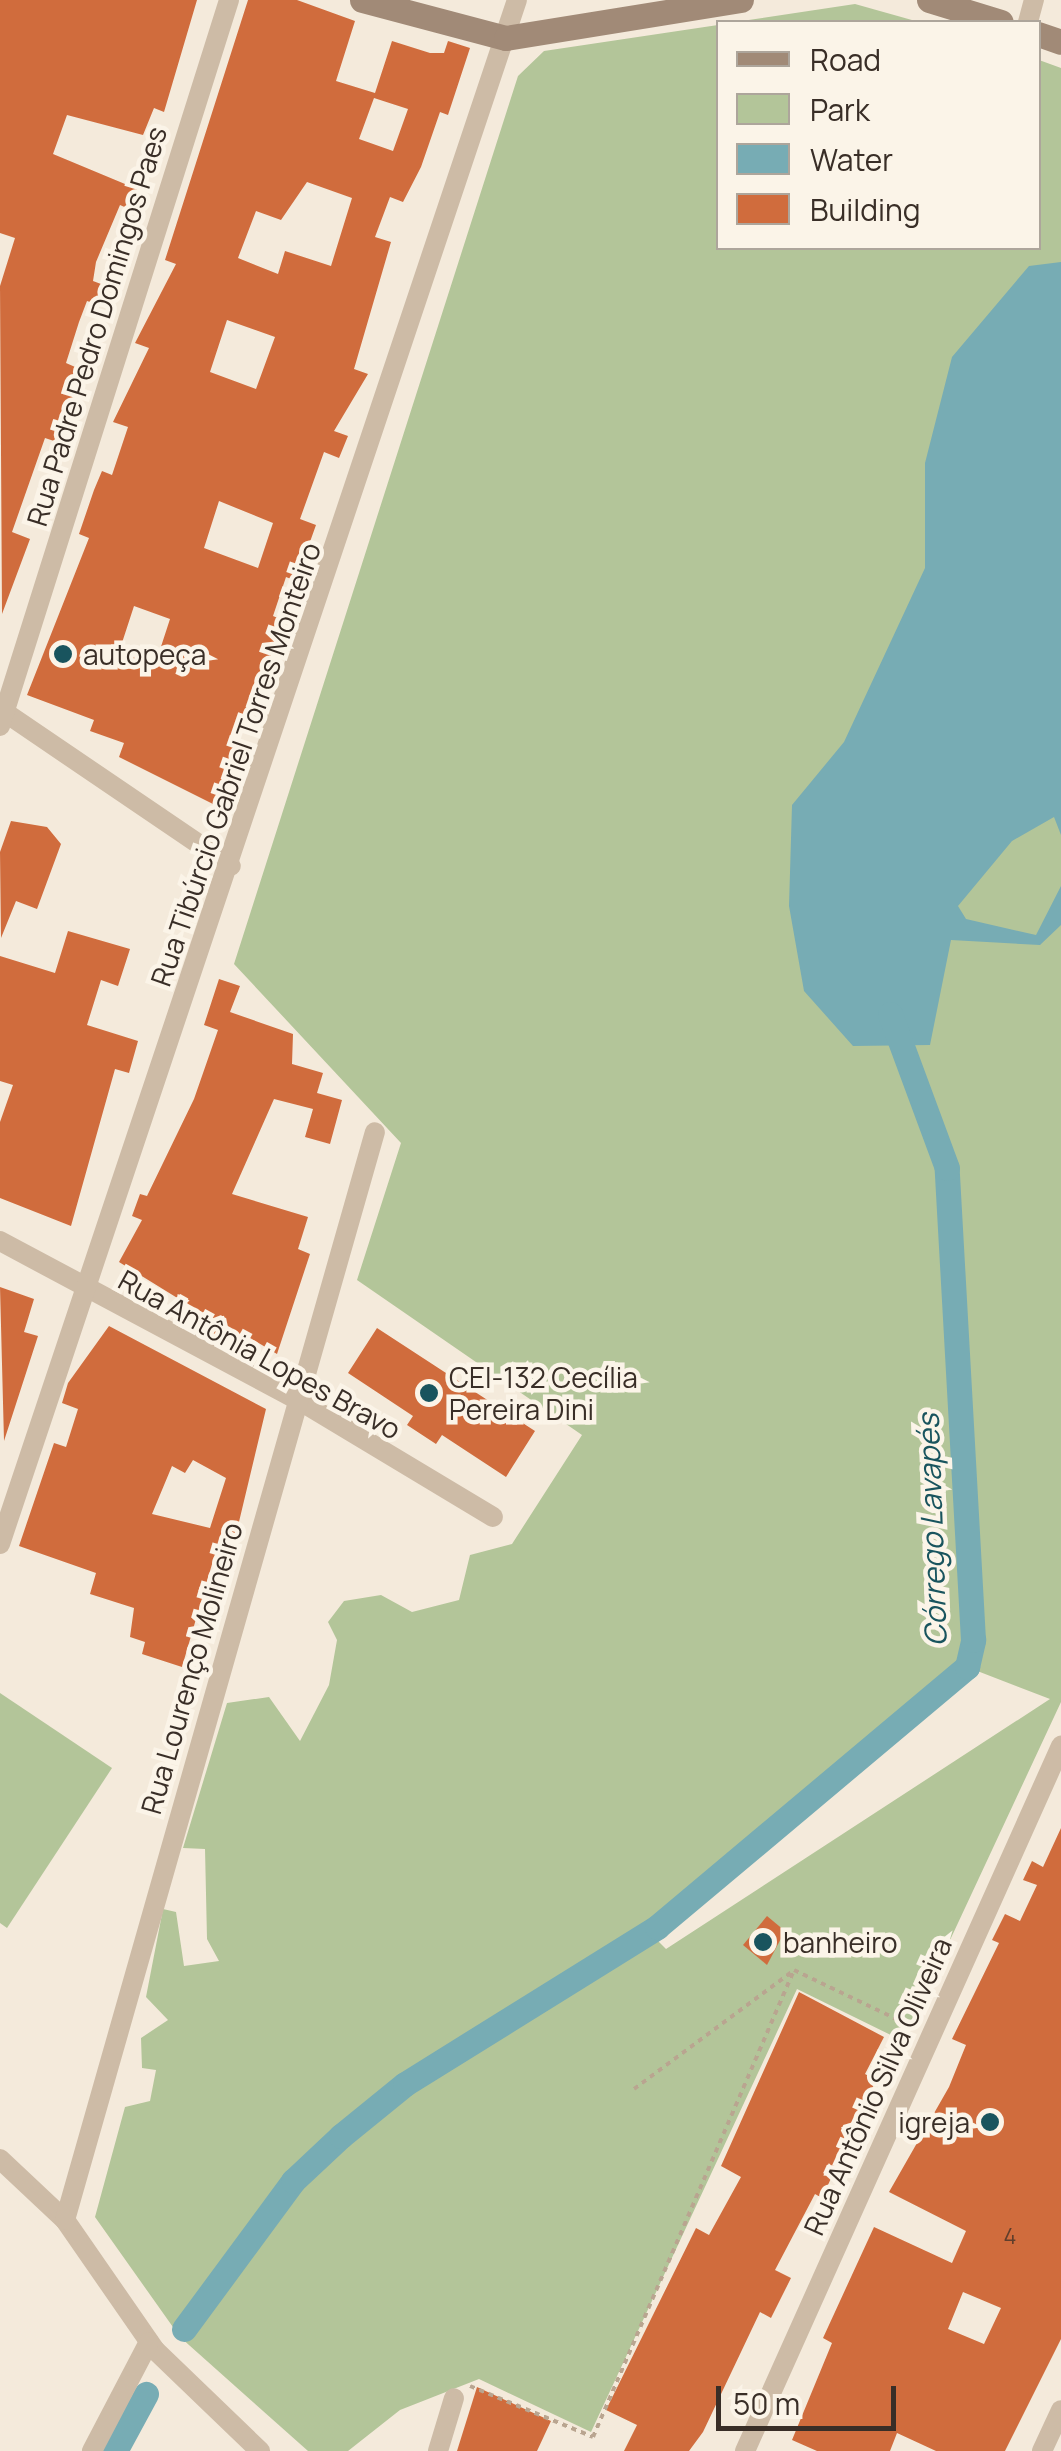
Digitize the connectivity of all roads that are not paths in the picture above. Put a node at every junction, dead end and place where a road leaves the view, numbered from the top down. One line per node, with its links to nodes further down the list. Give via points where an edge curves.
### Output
1 (229, 0): 8 (street, Rua Padre Pedro Domingos Paes)
2 (362, 0): 7 (main road)
3 (517, 0): 7 (street, Rua Tibúrcio Gabriel Torres Monteiro)
4 (741, 0): 7 (main road)
5 (929, 0): 6 (main road)
6 (995, 20)
7 (506, 38): 9 (street, Rua Tibúrcio Gabriel Torres Monteiro)
8 (2, 715): 9 (street)
9 (231, 866): 12 (street, Rua Tibúrcio Gabriel Torres Monteiro)
10 (375, 1132): 13 (street, Rua Lourenço Molineiro)
11 (0, 1241): 12 (street, Rua Antônia Lopes Bravo)
12 (84, 1289): 13 (street, Rua Antônia Lopes Bravo); 15 (street, Rua Tibúrcio Gabriel Torres Monteiro)
13 (300, 1401): 14 (street, Rua Antônia Lopes Bravo); 18 (street, Rua Lourenço Molineiro)
14 (493, 1518)
15 (0, 1544)
16 (1061, 1746): 25 (street, Rua Antônio Silva Oliveira)
17 (0, 2159): 18 (street)
18 (66, 2220): 19 (street)
19 (152, 2346): 22 (street); 23 (street)
20 (454, 2398): 24 (street)
21 (1061, 2410): 26 (street)
22 (92, 2451)
23 (260, 2451)
24 (438, 2451)
25 (745, 2451)
26 (1042, 2451)

